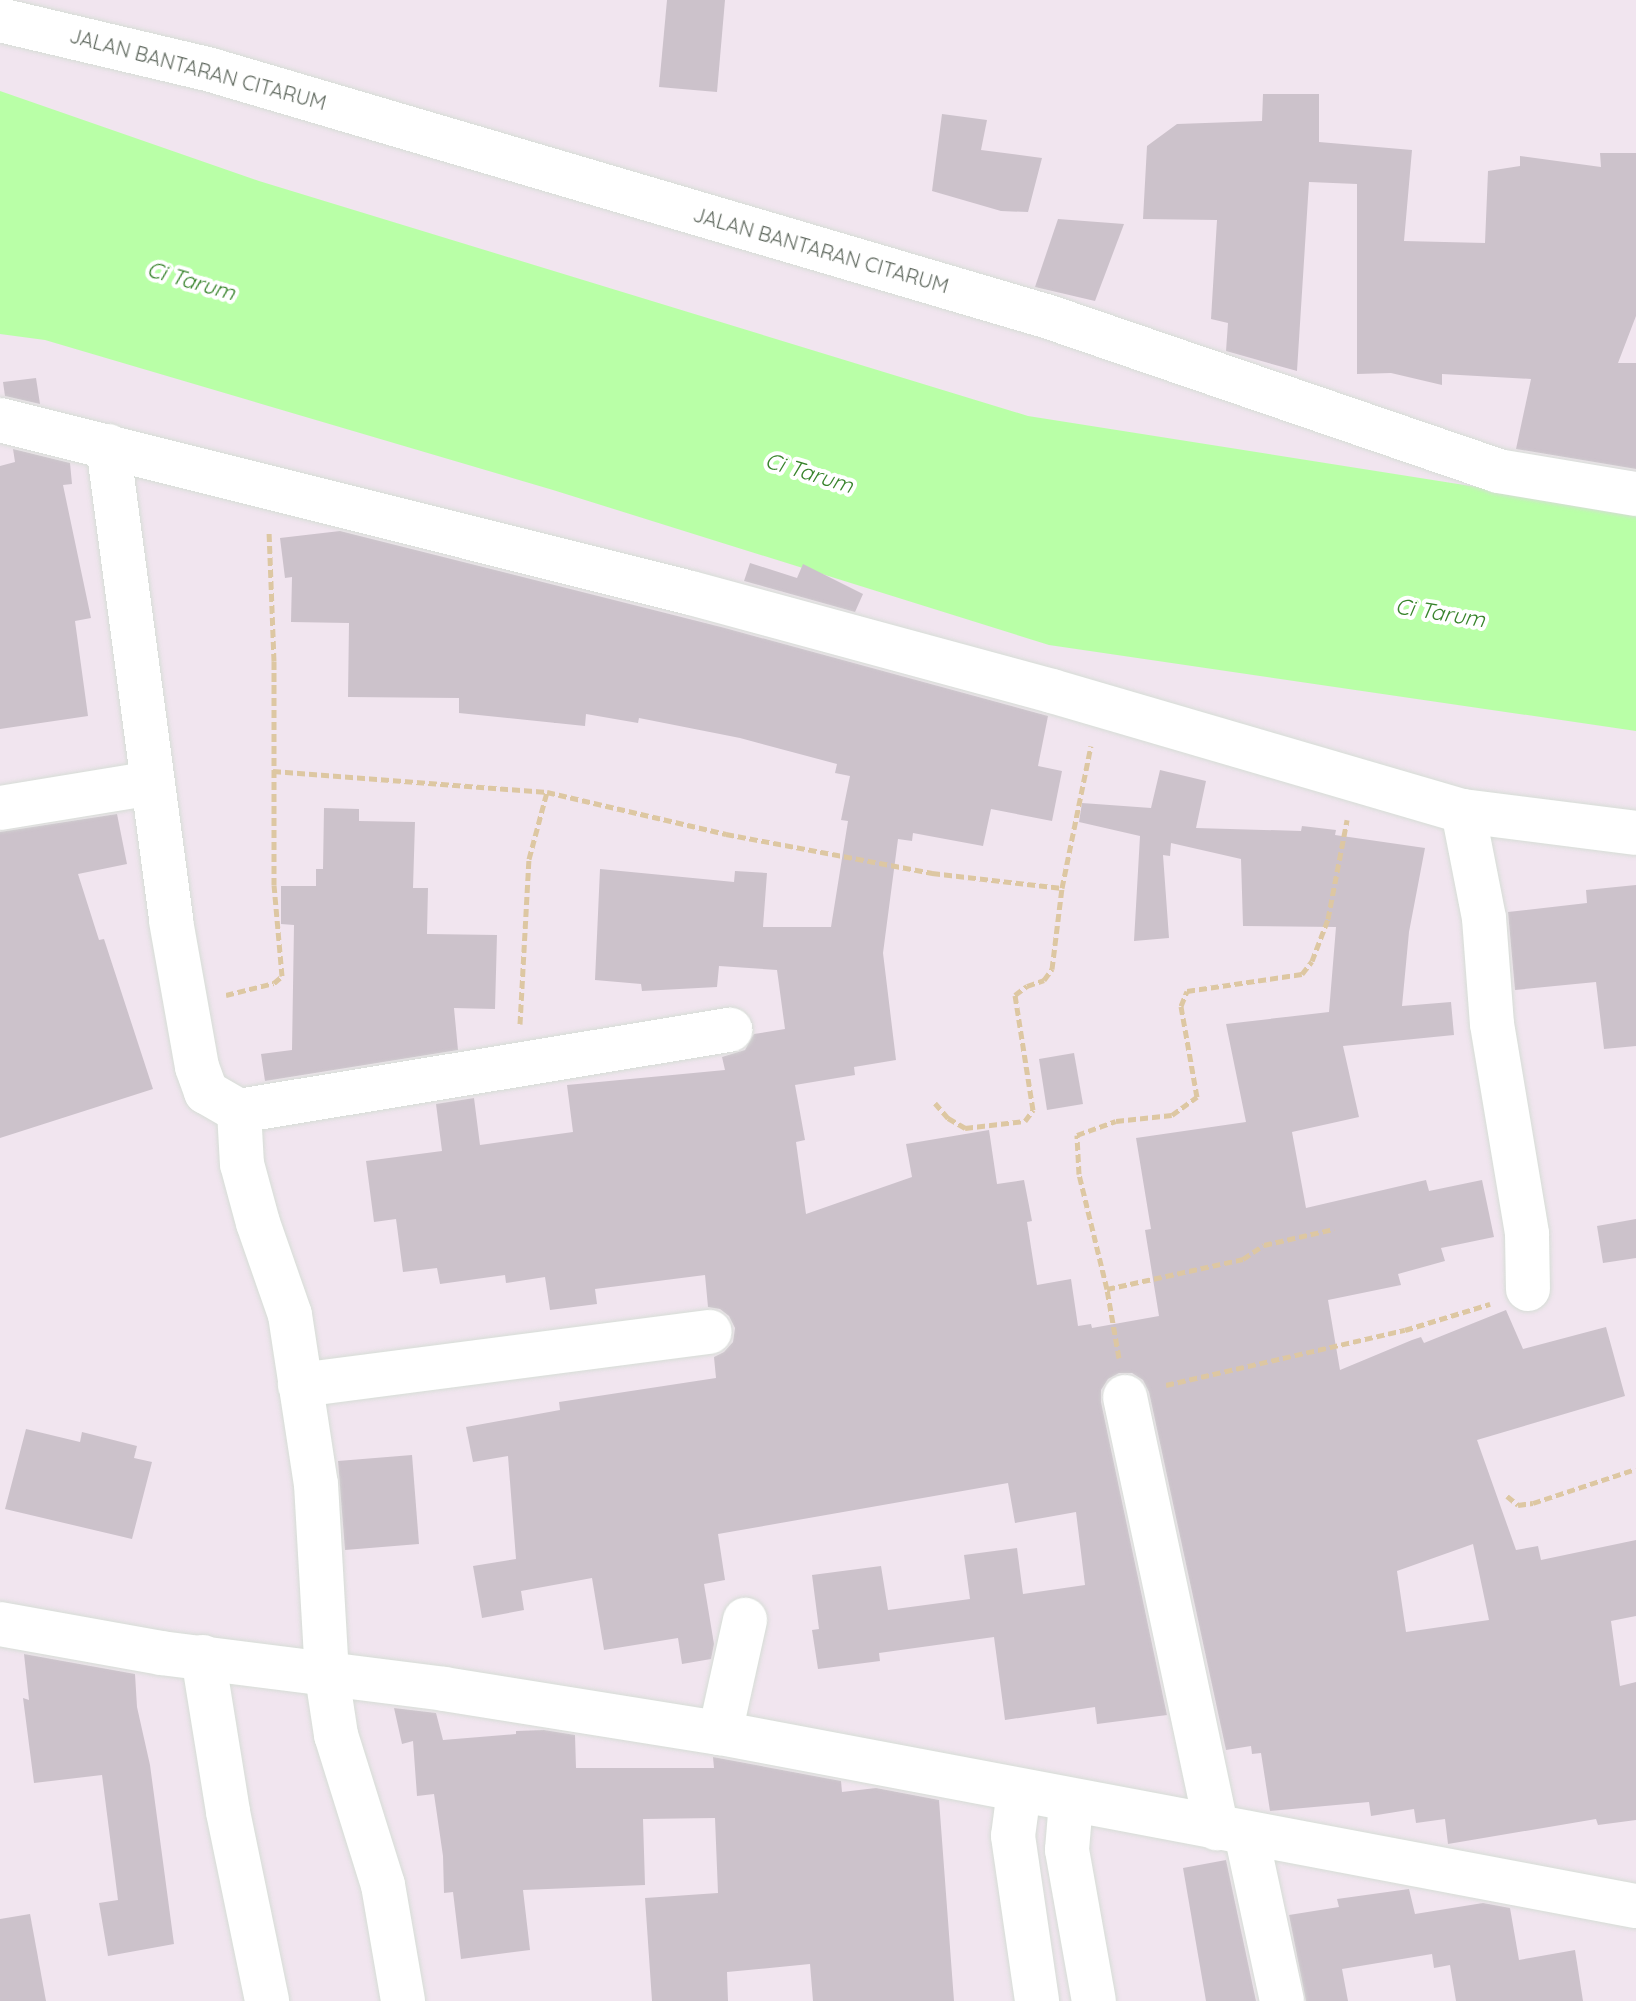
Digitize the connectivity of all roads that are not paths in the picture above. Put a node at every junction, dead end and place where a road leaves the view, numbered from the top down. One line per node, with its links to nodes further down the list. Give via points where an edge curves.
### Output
1 (69, 17): 2 (street, JALAN BANTARAN CITARUM); 5 (street, JALAN BANTARAN CITARUM, via 211,70 1049,317 1498,471)
2 (0, 20)
3 (0, 420): 4 (street)
4 (108, 446): 6 (street); 8 (street, via 691,593)
5 (1636, 494)
6 (152, 783): 7 (street); 11 (street, via 197,1067 206,1092)
7 (0, 808)
8 (1463, 811): 9 (street); 12 (street, via 1484,918 1492,1024 1527,1234)
9 (1636, 833)
10 (730, 1030): 11 (street)
11 (239, 1111): 14 (street, via 242,1164 290,1315)
12 (1528, 1289)
13 (710, 1332): 14 (street)
14 (300, 1385): 19 (street, via 316,1484)
15 (1125, 1397): 23 (street)
16 (745, 1620): 20 (street)
17 (0, 1624): 18 (street)
18 (203, 1657): 19 (street); 25 (street)
19 (327, 1676): 20 (street); 26 (street, via 336,1735 383,1885)
20 (720, 1733): 21 (street)
21 (1019, 1791): 22 (street); 27 (street, via 1013,1836)
22 (1071, 1802): 23 (street); 28 (street, via 1067,1850)
23 (1232, 1830): 24 (street); 29 (street)
24 (1636, 1906)
25 (267, 2001)
26 (403, 2001)
27 (1037, 2001)
28 (1094, 2001)
29 (1282, 2001)

